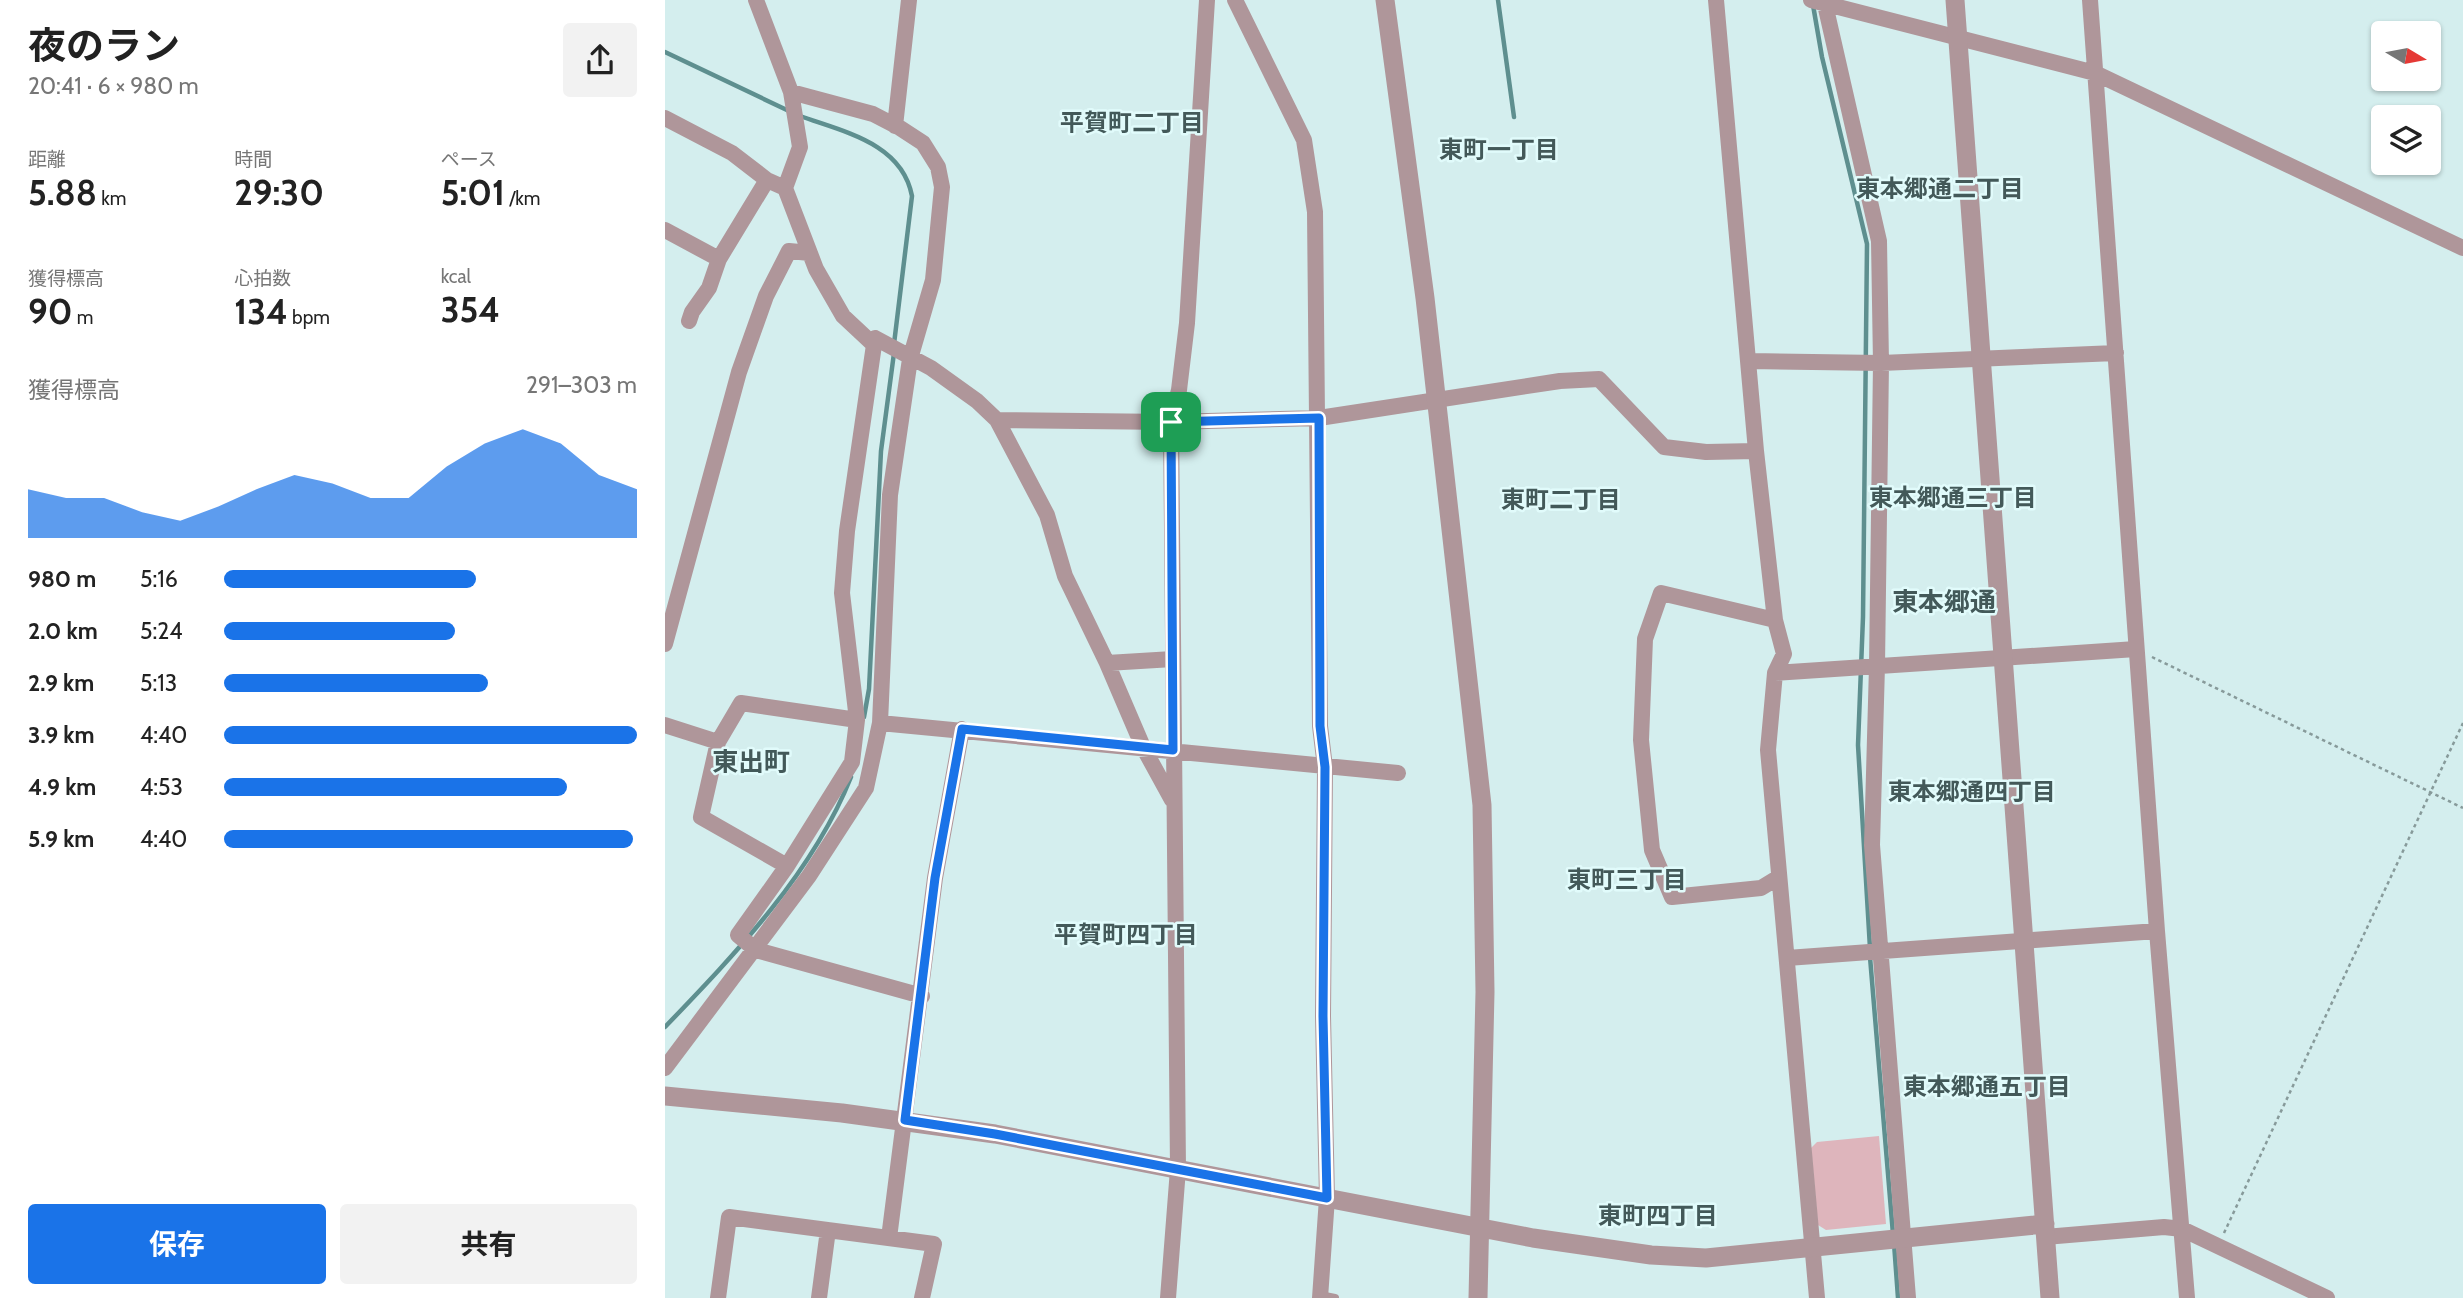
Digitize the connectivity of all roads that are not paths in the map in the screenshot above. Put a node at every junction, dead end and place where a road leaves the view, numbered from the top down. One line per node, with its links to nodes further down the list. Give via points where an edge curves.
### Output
1 (756, 0): 12 (street)
2 (909, 0): 14 (street)
3 (1207, 0): 31 (street, via 1187,323)
4 (1235, 0): 29 (street, via 1304,139 1315,212)
5 (1385, 0): 28 (street)
6 (1716, 0): 26 (street)
7 (1955, 0): 10 (street)
8 (2090, 0): 11 (street)
9 (1821, 2): 10 (street); 27 (street, via 1879,241)
10 (1957, 35): 11 (street); 24 (street)
11 (2095, 73): 18 (street); 23 (street)
12 (791, 92): 14 (street, via 873,114); 16 (street, via 800,147)
13 (665, 118): 15 (street, via 732,153)
14 (895, 126): 25 (street, via 923,142 938,167 942,187 933,280)
15 (767, 180): 16 (street); 20 (street)
16 (785, 188): 19 (street)
17 (665, 230): 20 (street)
18 (2463, 248)
19 (810, 253): 22 (street, via 843,316); 34 (street, via 789,251 766,296 739,372)
20 (719, 259): 21 (street, via 709,288)
21 (689, 321)
22 (874, 345): 25 (street, via 875,338); 41 (street, via 842,593)
23 (2116, 353): 24 (street); 35 (street)
24 (1981, 358): 27 (street); 36 (street)
25 (910, 359): 30 (street, via 931,368); 42 (street, via 890,495)
26 (1750, 361): 27 (street); 32 (street)
27 (1881, 363): 39 (street)
28 (1436, 402): 29 (street); 32 (street, via 1599,379 1664,447); 64 (street, via 1482,805 1485,992)
29 (1319, 418): 31 (street); 48 (street, via 1320,726)
30 (997, 420): 31 (street); 38 (street, via 1047,515 1065,576)
31 (1171, 422): 37 (street)
32 (1756, 452): 33 (street)
33 (1775, 620): 40 (street, via 1784,654); 52 (street, via 1661,593 1645,639 1641,740 1652,850 1672,897 1761,888)
34 (665, 644)
35 (2136, 649): 36 (street); 53 (street)
36 (2001, 657): 39 (street); 54 (street)
37 (1173, 659): 38 (street); 47 (street)
38 (1107, 663): 46 (street)
39 (1877, 666): 40 (street); 55 (street, via 1872,845)
40 (1775, 673): 52 (street, via 1768,750)
41 (857, 720): 45 (street, via 741,703); 51 (street, via 852,762)
42 (880, 723): 44 (street); 56 (street, via 866,788)
43 (665, 725): 45 (street)
44 (962, 729): 46 (street); 58 (street, via 935,878)
45 (718, 742): 51 (street, via 701,817)
46 (1143, 747): 47 (street); 50 (street)
47 (1173, 750): 48 (street); 50 (street)
48 (1325, 767): 49 (street); 63 (street)
49 (1398, 774)
50 (1173, 802): 62 (street)
51 (786, 866): 56 (street, via 738,935)
52 (1779, 877): 57 (street)
53 (2157, 931): 54 (street); 65 (street)
54 (2022, 940): 55 (street); 67 (street)
55 (1881, 949): 57 (street); 69 (street)
56 (756, 950): 58 (street); 59 (street)
57 (1787, 958): 70 (street)
58 (922, 996): 61 (street)
59 (665, 1068)
60 (665, 1096): 61 (street)
61 (905, 1120): 62 (street); 68 (street)
62 (1178, 1169): 63 (street); 75 (street)
63 (1327, 1198): 64 (street); 71 (street)
64 (1479, 1227): 70 (street, via 1651,1255 1706,1258); 76 (street)
65 (2182, 1229): 67 (street); 80 (street); 81 (street)
66 (828, 1230): 68 (street); 72 (street, via 729,1217); 73 (street)
67 (2045, 1231): 69 (street); 79 (street)
68 (889, 1238): 74 (street, via 934,1244)
69 (1903, 1238): 70 (street); 78 (street)
70 (1813, 1247): 77 (street)
71 (1325, 1297)
72 (717, 1298)
73 (819, 1298)
74 (922, 1298)
75 (1167, 1298)
76 (1478, 1298)
77 (1817, 1298)
78 (1907, 1298)
79 (2050, 1298)
80 (2187, 1298)
81 (2327, 1298)

